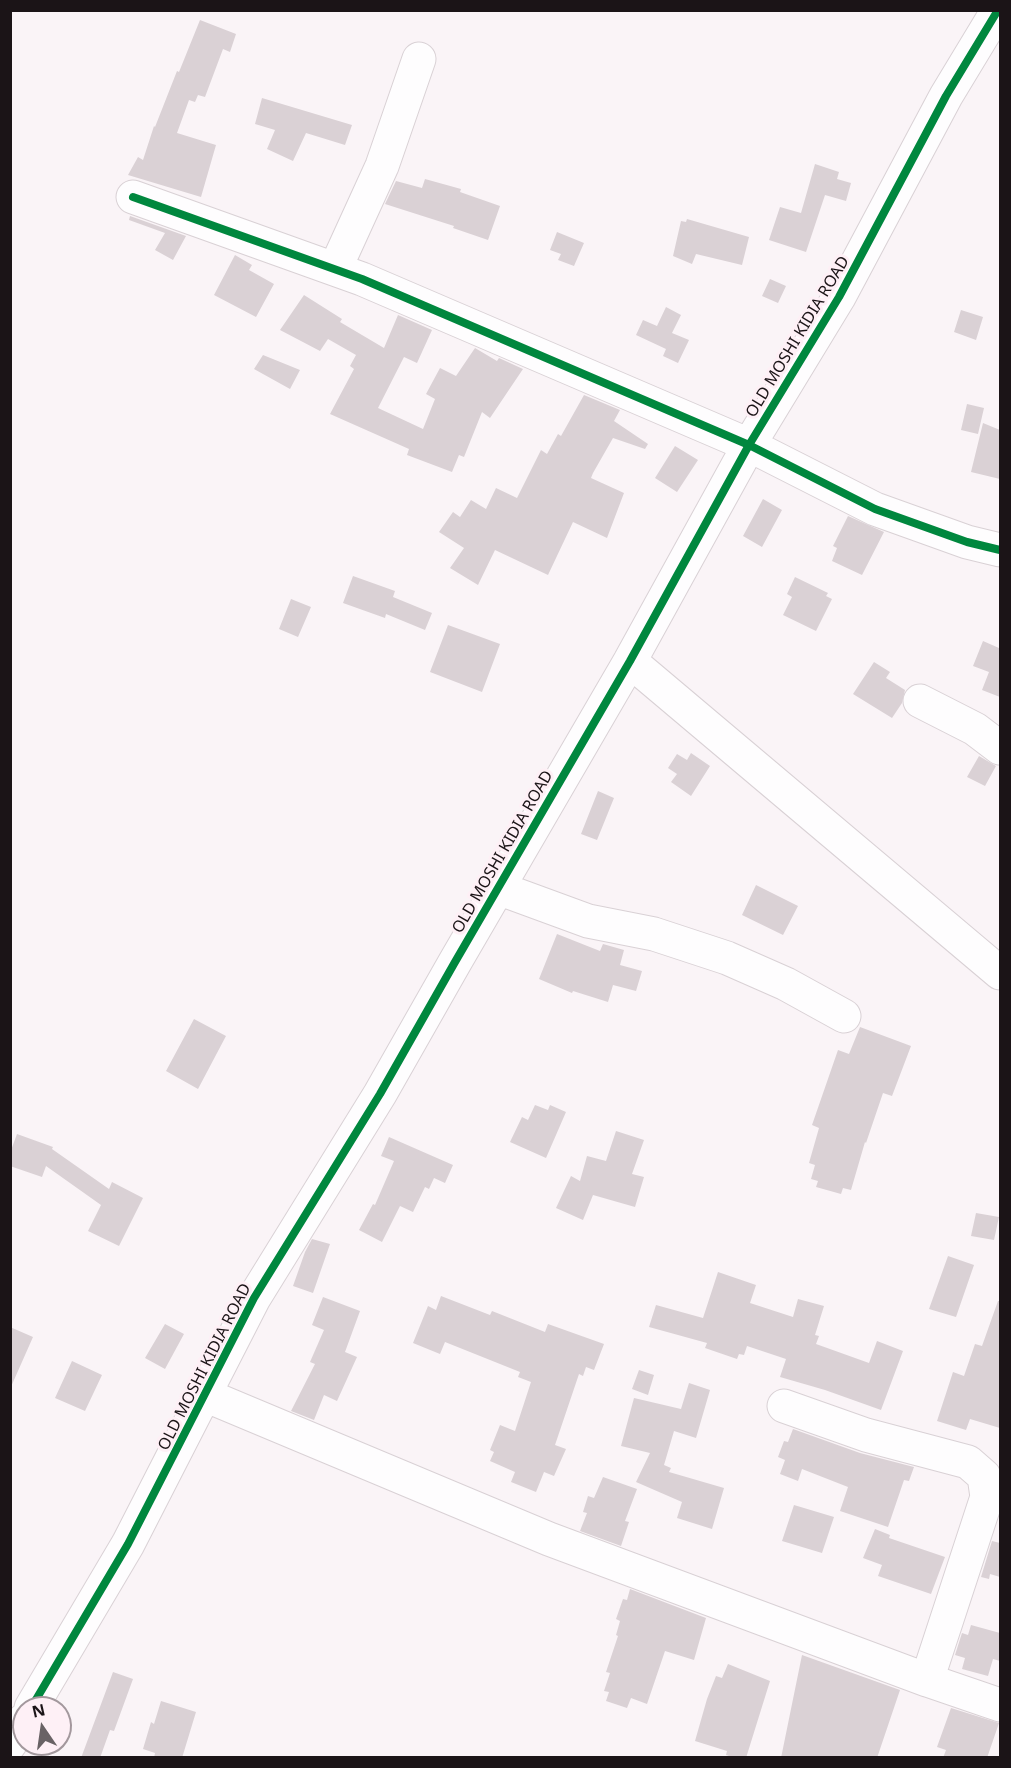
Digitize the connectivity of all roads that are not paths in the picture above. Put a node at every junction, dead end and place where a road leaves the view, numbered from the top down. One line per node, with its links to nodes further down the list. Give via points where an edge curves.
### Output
1 (998, 10): 5 (street, OLD MOSHI KIDIA ROAD, via 946,96 839,297)
2 (419, 59): 4 (street, via 382,166)
3 (132, 197): 4 (street)
4 (335, 269): 5 (street)
5 (749, 445): 6 (street, via 874,509); 7 (street, OLD MOSHI KIDIA ROAD)
6 (1000, 550)
7 (630, 661): 10 (street, OLD MOSHI KIDIA ROAD); 11 (street)
8 (920, 701): 9 (street, via 975,729)
9 (1000, 748)
10 (498, 888): 12 (street, via 588,921 654,934 727,958); 13 (street, OLD MOSHI KIDIA ROAD, via 381,1094 254,1298)
11 (1000, 973)
12 (844, 1016)
13 (205, 1395): 15 (street, via 549,1539); 16 (street, OLD MOSHI KIDIA ROAD, via 128,1544)
14 (784, 1406): 15 (street, via 866,1435 968,1462 984,1476 987,1497)
15 (927, 1680): 17 (street)
16 (38, 1696)
17 (1000, 1705)

